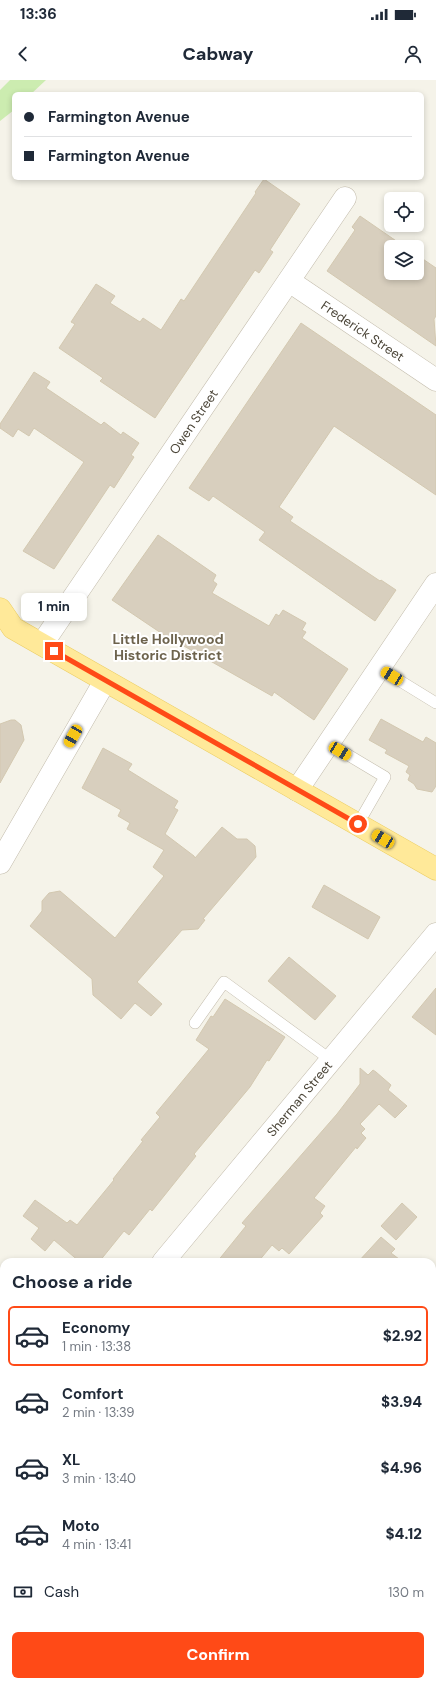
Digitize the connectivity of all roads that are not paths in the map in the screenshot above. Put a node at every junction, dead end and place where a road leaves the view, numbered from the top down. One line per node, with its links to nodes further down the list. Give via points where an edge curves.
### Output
1 (345, 198): 2 (street, Owen Street)
2 (289, 281): 3 (street, Frederick Street); 7 (street, Owen Street)
3 (436, 380)
4 (436, 584): 8 (street)
5 (0, 609): 6 (main road)
6 (7, 628): 7 (main road)
7 (42, 644): 9 (main road)
8 (379, 668): 10 (lane); 11 (street)
9 (105, 681): 12 (main road); 14 (street)
10 (436, 703)
11 (328, 743): 12 (street); 13 (lane, via 385,777)
12 (297, 790): 13 (main road)
13 (358, 824): 15 (main road)
14 (0, 863)
15 (436, 869)
16 (436, 934): 18 (street, Sherman Street)
17 (195, 1022): 18 (lane, via 224,982)
18 (332, 1060): 19 (street, Sherman Street)
19 (166, 1258)

